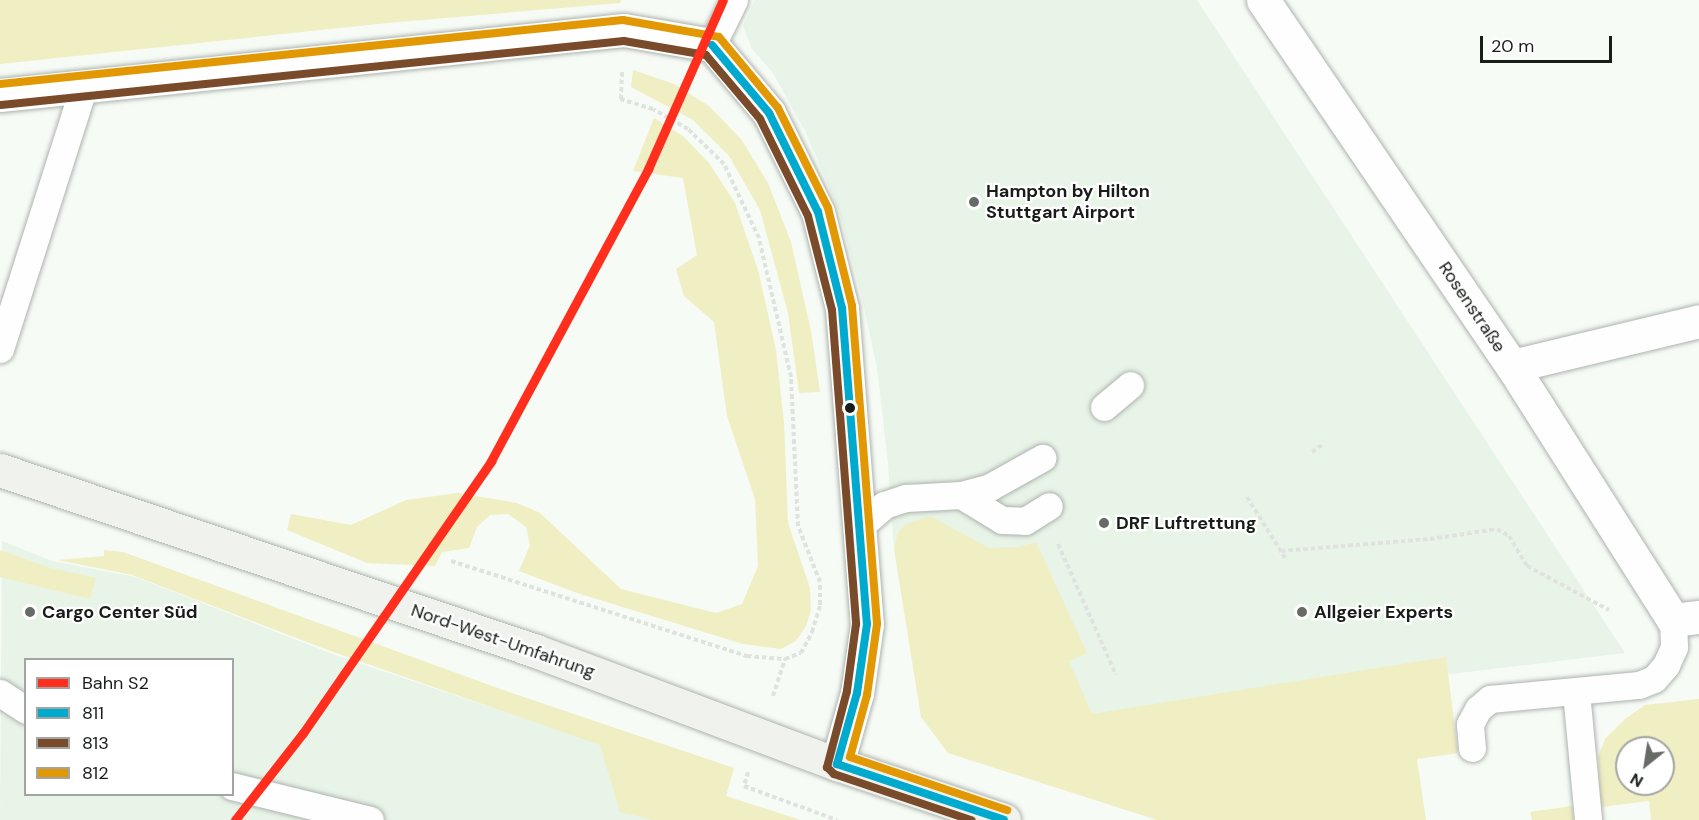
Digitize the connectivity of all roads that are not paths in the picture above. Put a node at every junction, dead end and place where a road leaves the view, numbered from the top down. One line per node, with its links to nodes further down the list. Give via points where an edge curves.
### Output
1 (734, 0): 3 (lane)
2 (1263, 0): 8 (street, Rosenstraße)
3 (712, 45): 4 (street, via 624,30); 15 (street, via 769,113 818,212 842,308)
4 (84, 86): 5 (street); 7 (lane)
5 (0, 95)
6 (1699, 321): 8 (street)
7 (0, 349)
8 (1512, 366): 16 (street, Rosenstraße)
9 (1130, 385): 10 (lane)
10 (1104, 407)
11 (1042, 458): 13 (lane, via 990,487)
12 (0, 470): 21 (main road, Nord-West-Umfahrung, via 536,651)
13 (961, 495): 14 (lane, via 1002,520 1025,521); 15 (lane, via 906,498 884,505)
14 (1046, 508)
15 (858, 528): 21 (street, via 867,624 857,693)
16 (1686, 618): 17 (lane, via 1666,665 1654,679 1639,686)
17 (1576, 692): 20 (lane, via 1490,699 1478,709 1470,724); 25 (lane)
18 (0, 693): 19 (lane)
19 (24, 709)
20 (1472, 748)
21 (837, 764): 24 (main road, Nord-West-Umfahrung)
22 (234, 786): 23 (lane)
23 (370, 820)
24 (1004, 820)
25 (1588, 820)

